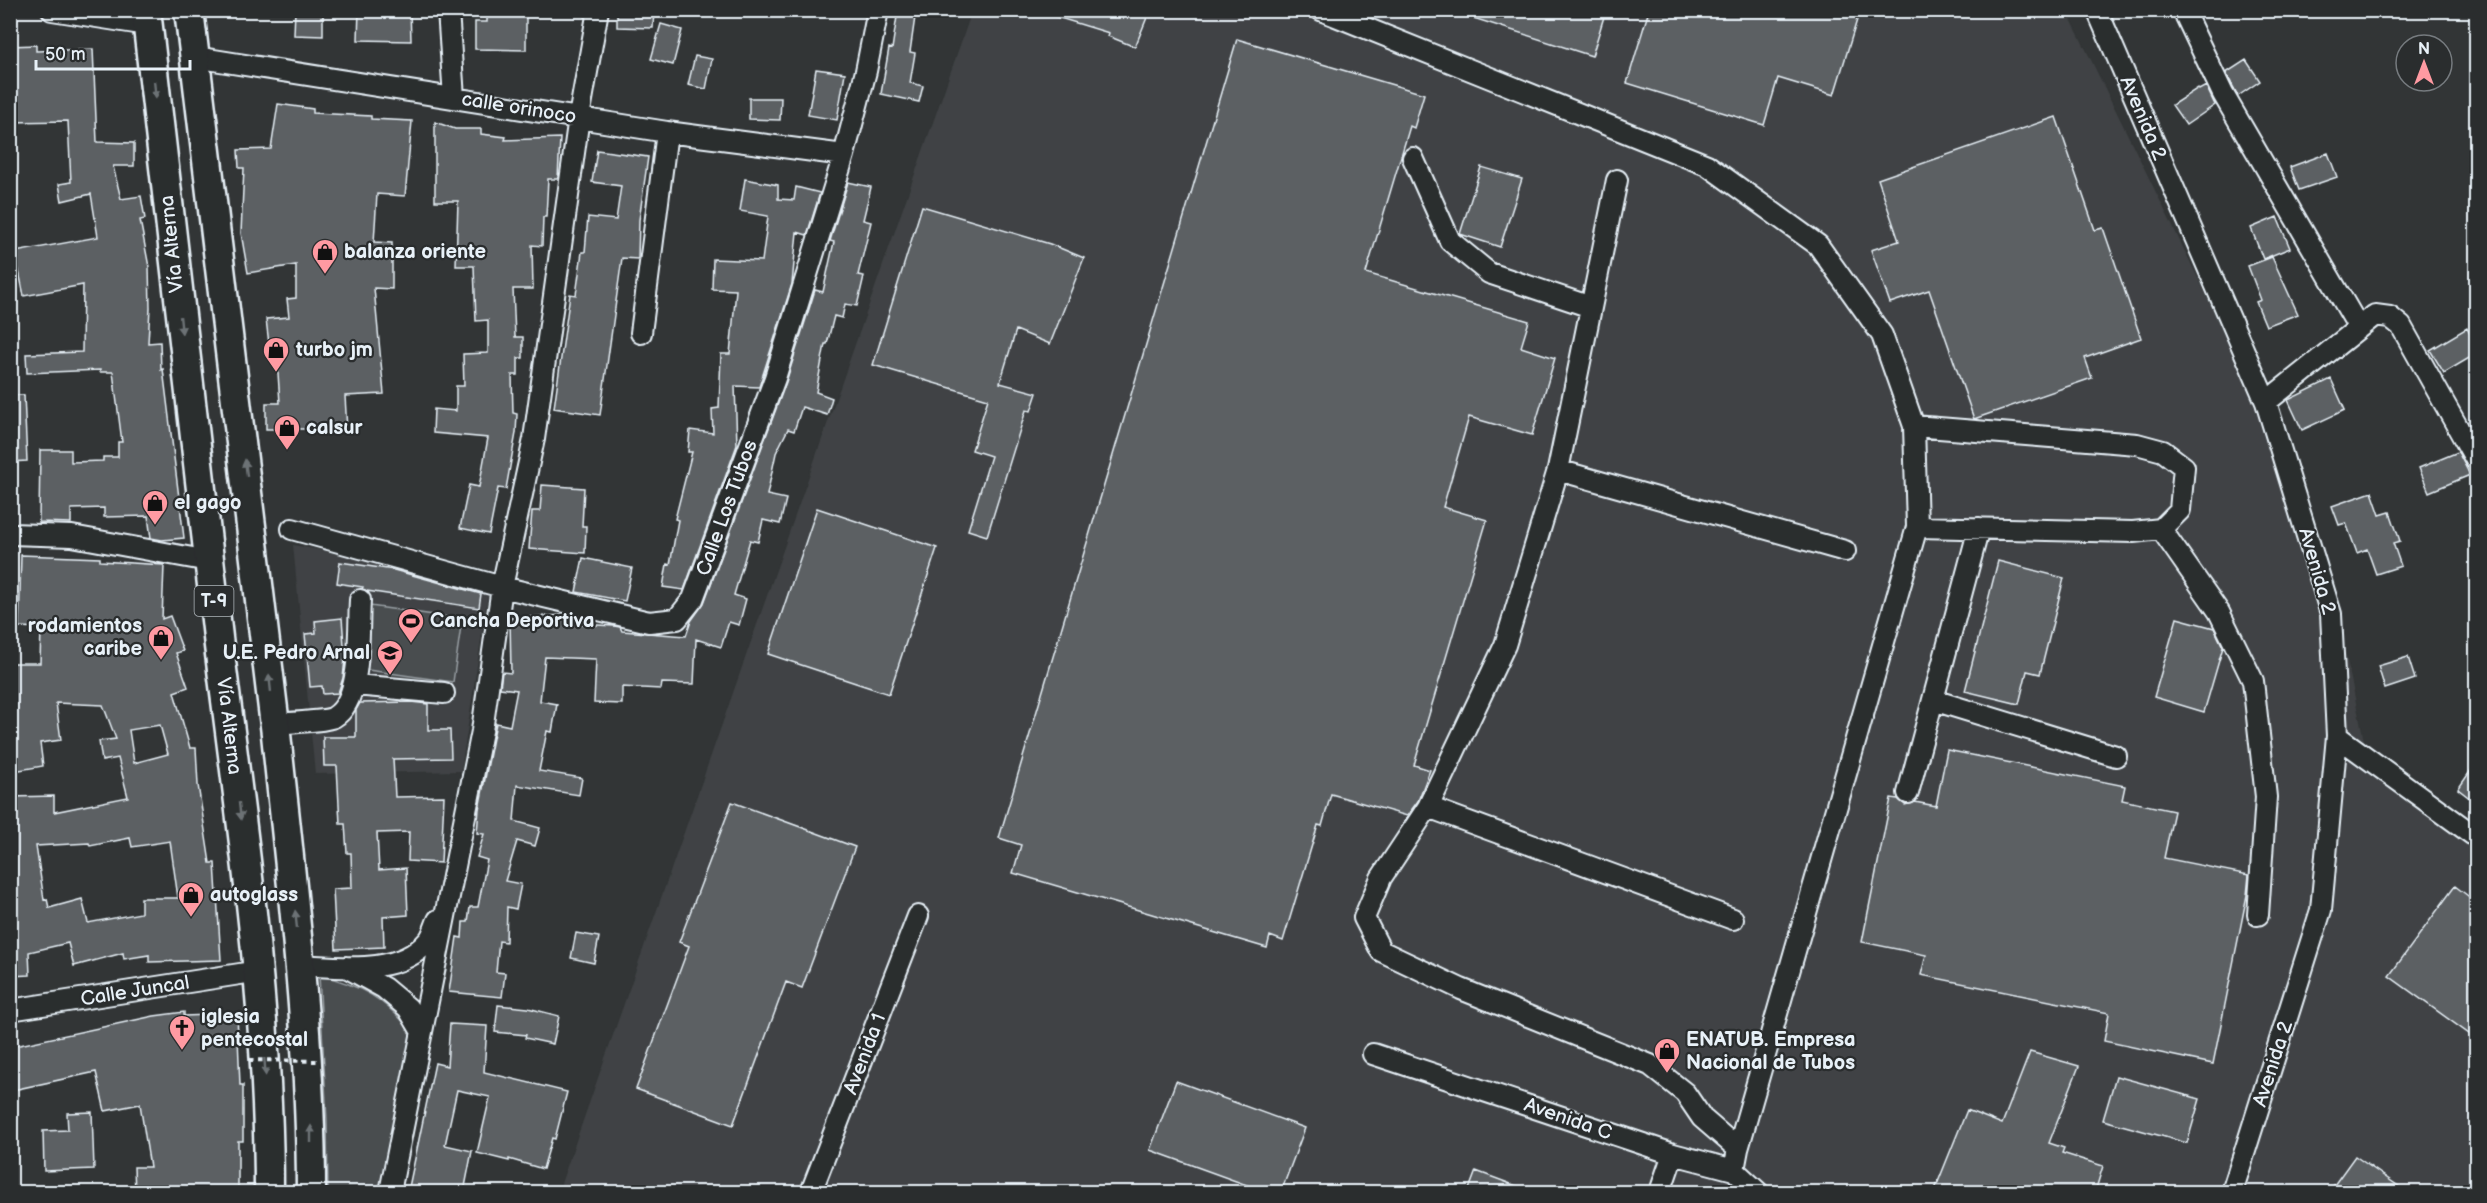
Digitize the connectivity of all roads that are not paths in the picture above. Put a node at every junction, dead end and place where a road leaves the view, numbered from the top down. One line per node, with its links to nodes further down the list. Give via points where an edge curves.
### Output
1 (52, 10): 9 (street)
2 (189, 10): 10 (highway, T-9)
3 (448, 10): 11 (street)
4 (598, 10): 12 (street)
5 (878, 10): 14 (street, Calle Los Tubos, via 867,71)
6 (1321, 10): 21 (street, via 1707,165 1818,245 1882,334)
7 (2097, 10): 20 (street, Avenida 2)
8 (2183, 10): 18 (street, via 2223,94)
9 (147, 18): 30 (highway, Vía Alterna / T-9, one-way to 30)
10 (195, 57): 11 (street, calle orinoco); 36 (highway, T-9, one-way to 10)
11 (454, 98): 12 (street, calle orinoco)
12 (579, 117): 13 (street, calle orinoco); 31 (street, via 534,439)
13 (668, 132): 14 (street, calle orinoco); 19 (street)
14 (844, 155): 31 (street, Calle Los Tubos, via 775,378 693,599 677,619 649,622)
15 (1413, 158): 17 (street, via 1450,241 1489,273)
16 (1617, 180): 17 (street)
17 (1591, 307): 23 (street)
18 (2359, 328): 20 (street); 22 (street, via 2375,315 2390,317 2401,326)
19 (641, 333)
20 (2266, 402): 37 (street, Avenida 2, via 2331,614)
21 (1914, 426): 24 (street); 27 (street, via 2137,444 2163,451 2184,467 2180,510)
22 (2476, 460)
23 (1558, 470): 29 (street); 40 (street, via 1505,645)
24 (1917, 527): 25 (street); 52 (street)
25 (1979, 528): 27 (street, via 2133,532); 35 (street)
26 (292, 529): 31 (street, Calle Los Tubos)
27 (2161, 529): 43 (street, via 2219,612 2253,681 2266,796)
28 (10, 534): 30 (street, via 72,536)
29 (1845, 551)
30 (209, 561): 48 (highway, Vía Alterna / T-9, one-way to 48)
31 (502, 587): 42 (street, via 482,731)
32 (360, 600): 33 (street)
33 (355, 685): 34 (street); 36 (street, via 349,702 333,718)
34 (444, 693)
35 (1933, 700): 38 (street); 39 (street)
36 (274, 724): 46 (highway, T-9, one-way to 36)
37 (2337, 736): 41 (street); 61 (street, Avenida 2, via 2322,910)
38 (2116, 756)
39 (1908, 794)
40 (1428, 807): 45 (street); 52 (street, via 1381,878 1364,918 1381,951 1461,989 1650,1065 1685,1093 1702,1118)
41 (2476, 837)
42 (450, 893): 47 (street, via 429,941 404,959); 50 (street)
43 (2258, 915)
44 (918, 916): 58 (street, Avenida 1)
45 (1734, 919)
46 (300, 965): 47 (street); 56 (highway, T-9, one-way to 46, via 311,1122)
47 (346, 968): 50 (street, via 384,988 408,1008)
48 (259, 971): 49 (street, Calle Juncal); 55 (highway, Vía Alterna / T-9, one-way to 55, via 269,1122)
49 (10, 1010)
50 (422, 1032): 57 (street)
51 (1372, 1054): 53 (street, Avenida C)
52 (1738, 1149): 54 (street)
53 (1673, 1154): 54 (street, Avenida C); 59 (street)
54 (1734, 1170): 60 (street, Avenida C)
55 (269, 1192)
56 (311, 1192)
57 (390, 1192)
58 (811, 1192)
59 (1660, 1192)
60 (1758, 1192)
61 (2232, 1192)

